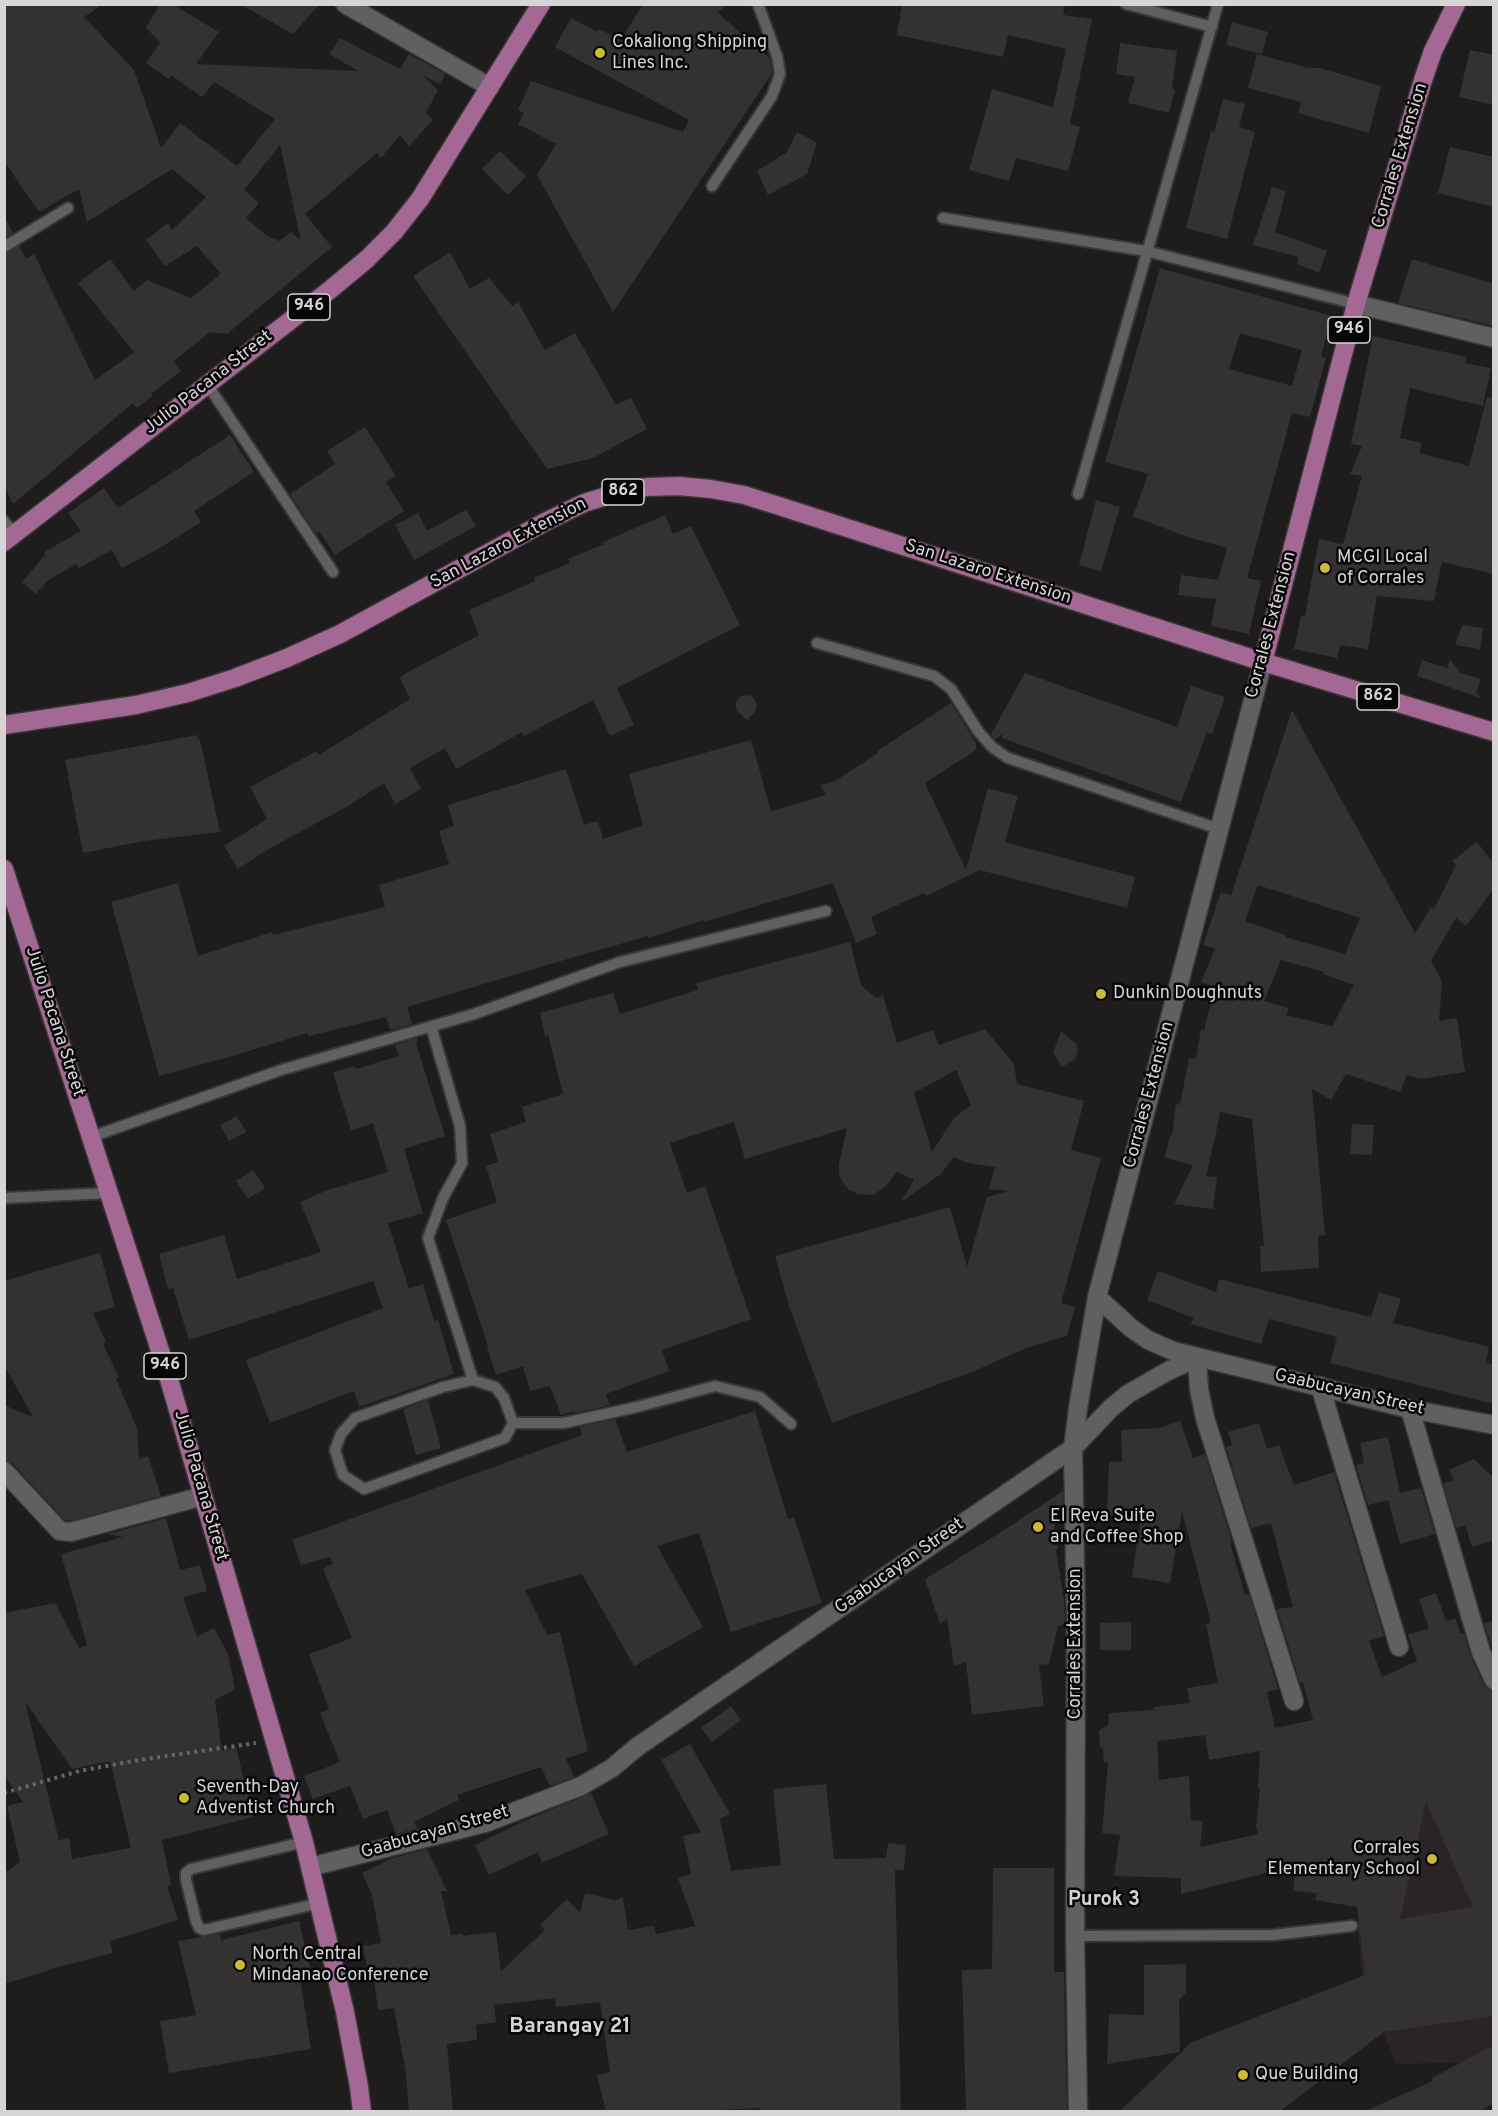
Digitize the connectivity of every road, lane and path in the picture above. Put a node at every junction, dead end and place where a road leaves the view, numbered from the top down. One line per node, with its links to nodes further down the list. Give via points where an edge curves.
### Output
1 (345, 4): 8 (main road)
2 (541, 4): 8 (main road, Julio Pacana Street / 946)
3 (758, 4): 9 (lane, via 780,74 772,96)
4 (1126, 4): 7 (lane)
5 (1218, 4): 7 (lane)
6 (1456, 4): 14 (main road, Corrales Extension / 946, via 1423,80)
7 (1212, 27): 13 (lane)
8 (490, 87): 16 (main road, Julio Pacana Street / 946, via 420,199 394,232 331,290)
9 (712, 186)
10 (68, 208): 12 (lane)
11 (943, 218): 13 (lane)
12 (4, 247)
13 (1146, 251): 14 (lane); 17 (lane)
14 (1356, 304): 15 (main road); 21 (main road, Corrales Extension / 946)
15 (1494, 338)
16 (207, 384): 18 (main road, Julio Pacana Street / 946); 19 (lane)
17 (1078, 494)
18 (8, 532)
19 (333, 572)
20 (817, 643): 24 (lane, via 933,676 951,688 978,731 1008,758)
21 (1263, 662): 22 (main road, San Lazaro Extension / 862, via 744,495 679,486 647,487 585,503 340,634 235,678 136,705); 23 (main road, 862); 24 (main road, Corrales Extension / 946)
22 (4, 725)
23 (1494, 732)
24 (1219, 829): 31 (main road, Corrales Extension / 946)
25 (4, 869): 28 (main road, Julio Pacana Street / 946)
26 (826, 911): 27 (lane, via 620,962)
27 (431, 1026): 28 (lane, via 281,1070); 33 (lane, via 460,1126 462,1163 428,1238)
28 (91, 1137): 29 (main road, Julio Pacana Street / 946)
29 (109, 1193): 30 (lane); 41 (main road, Julio Pacana Street / 946)
30 (4, 1198)
31 (1097, 1297): 32 (main road, via 1148,1340); 39 (main road, Corrales Extension / 946)
32 (1197, 1358): 34 (main road, Gaabucayan Street); 39 (main road, Gaabucayan Street, via 1128,1394); 44 (main road, via 1205,1418)
33 (473, 1380): 36 (lane, via 495,1387 504,1398); 36 (lane, via 355,1418 334,1450 343,1475 364,1489 505,1438)
34 (1320, 1386): 35 (main road, Gaabucayan Street); 42 (main road)
35 (1410, 1409): 38 (main road, Gaabucayan Street); 43 (main road, via 1481,1652)
36 (513, 1423): 37 (lane, via 564,1424 715,1386 760,1397)
37 (791, 1424)
38 (1494, 1425)
39 (1073, 1448): 48 (main road, Gaabucayan Street, via 581,1786 485,1823); 51 (main road, Corrales Extension / 946)
40 (4, 1471): 41 (main road, via 60,1531 71,1532)
41 (203, 1496): 45 (main road, Julio Pacana Street / 946)
42 (1399, 1647)
43 (1494, 1680)
44 (1294, 1701)
45 (274, 1740): 46 (path, via 79,1771); 47 (main road, Julio Pacana Street / 946)
46 (4, 1793)
47 (304, 1842): 48 (main road, Julio Pacana Street / 946); 49 (lane, via 191,1869 186,1880 196,1921 204,1930)
48 (310, 1867): 49 (main road, Julio Pacana Street / 946)
49 (320, 1904): 52 (main road, Julio Pacana Street / 946, via 345,2012)
50 (1352, 1926): 51 (lane, via 1273,1935)
51 (1075, 1936): 53 (main road, Corrales Extension / 946)
52 (362, 2112)
53 (1078, 2112)

